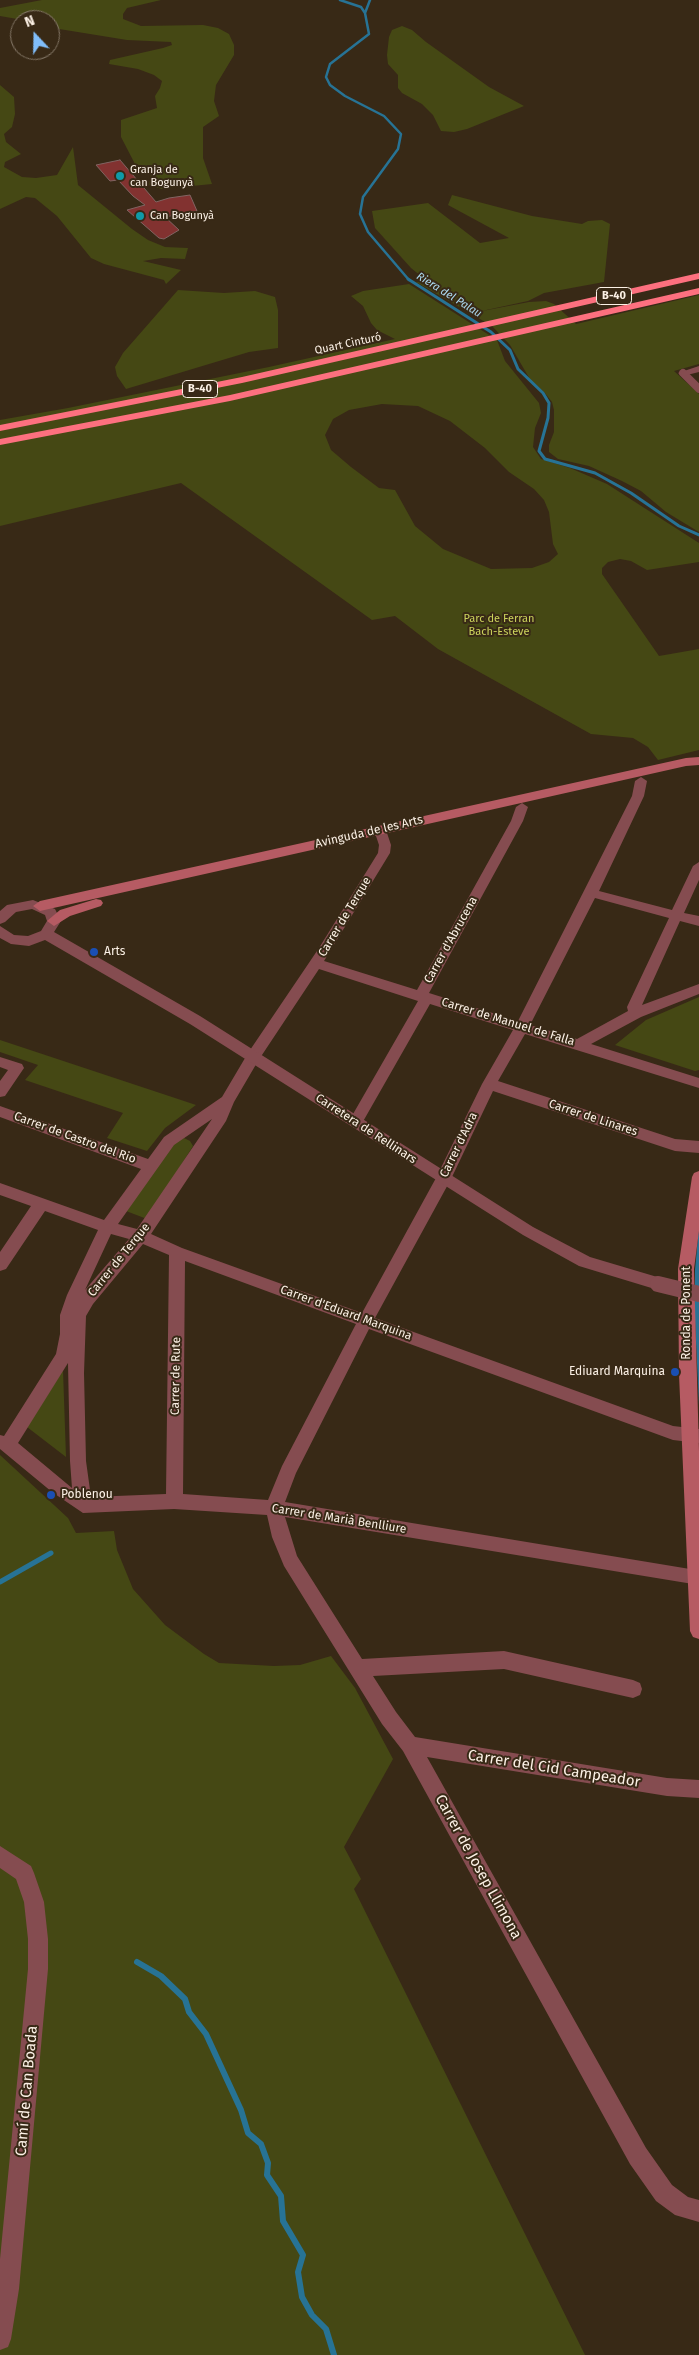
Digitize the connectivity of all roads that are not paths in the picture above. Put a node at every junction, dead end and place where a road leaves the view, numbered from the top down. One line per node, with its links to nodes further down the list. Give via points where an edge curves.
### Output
1 (699, 276): 6 (highway, Quart Cinturó / B-40, via 399,346)
2 (699, 291): 7 (highway, B-40, via 220,400)
3 (699, 369): 4 (street)
4 (683, 373): 5 (street)
5 (699, 389)
6 (0, 428)
7 (0, 442)
8 (699, 761): 12 (main road, Avinguda de les Arts)
9 (699, 769): 10 (main road, Avinguda de les Arts)
10 (641, 781): 11 (main road, Avinguda de les Arts); 14 (street, Carrer d'Adra, via 638,796)
11 (522, 808): 12 (main road, Avinguda de les Arts); 24 (street, Carrer d'Abrucena)
12 (382, 834): 15 (main road, Avinguda de les Arts); 18 (main road, Avinguda de les Arts, via 108,900 71,910); 22 (street, Carrer de Terque, via 384,853)
13 (699, 866): 16 (street)
14 (591, 893): 16 (street); 26 (street, Carrer d'Adra)
15 (40, 906): 17 (street, via 19,906); 18 (street, via 50,912)
16 (676, 914): 19 (street); 25 (street, via 634,1007)
17 (1, 917)
18 (54, 921): 21 (street)
19 (699, 921)
20 (0, 930): 21 (street, via 11,940 22,942)
21 (46, 934): 28 (street, Carretera de Rellinars)
22 (316, 963): 24 (street, Carrer de Manuel de Falla); 28 (street, Carrer de Terque)
23 (699, 989): 25 (street)
24 (421, 995): 26 (street, Carrer de Manuel de Falla); 35 (street, Carrer d'Abrucena, via 425,1000)
25 (636, 1013): 27 (street)
26 (522, 1027): 27 (street, Carrer de Manuel de Falla); 31 (street, Carrer d'Adra)
27 (580, 1044): 30 (street, Carrer de Manuel de Falla)
28 (253, 1057): 33 (street, Carrer de Terque); 35 (street, Carretera de Rellinars)
29 (0, 1062): 32 (street, via 17,1068)
30 (699, 1083)
31 (489, 1084): 38 (street, Carrer de Linares, via 675,1145); 41 (street, Carrer d'Adra)
32 (0, 1092)
33 (227, 1101): 36 (street, Carrer de Terque); 37 (street, Carrer de Terque, via 221,1117)
34 (0, 1111): 39 (street, Carrer de Castro del Rio)
35 (356, 1121): 41 (street, Carretera de Rellinars)
36 (179, 1134): 37 (street, via 194,1135); 39 (street, Carrer de Terque, via 169,1140)
37 (199, 1147): 45 (street, Carrer de Terque)
38 (699, 1147)
39 (150, 1166): 44 (street, Carrer de Terque)
40 (699, 1177): 50 (main road, Ronda de Ponent, via 686,1269 687,1374)
41 (443, 1179): 48 (street, Carretera de Rellinars, bridge, via 585,1262); 49 (street, Carrer d'Adra)
42 (0, 1189): 43 (street, Carrer d'Eduard Marquina)
43 (41, 1204): 44 (street, Carrer d'Eduard Marquina); 47 (street)
44 (107, 1227): 45 (street, Carrer d'Eduard Marquina); 51 (street, Carrer de Terque, via 75,1294 68,1315 64,1356)
45 (141, 1236): 46 (street, Carrer d'Eduard Marquina); 53 (street, Carrer de Terque, via 86,1299 78,1316 78,1461)
46 (178, 1252): 49 (street, Carrer d'Eduard Marquina); 52 (street, Carrer de Rute)
47 (0, 1265)
48 (699, 1294)
49 (366, 1320): 50 (street, Carrer d'Eduard Marquina, via 673,1433); 54 (street, Carrer d'Adra, via 288,1471)
50 (695, 1436): 55 (main road, Ronda de Ponent)
51 (4, 1443): 53 (street)
52 (174, 1501): 53 (street, Carrer de Marià Benlliure); 54 (street, Carrer de Marià Benlliure)
53 (83, 1504)
54 (274, 1508): 55 (street, Carrer de Marià Benlliure); 57 (street, Carrer de Josep Llimona, via 290,1560)
55 (696, 1578): 56 (main road, Ronda de Ponent)
56 (699, 1631)
57 (358, 1668): 58 (street, via 504,1660); 59 (street, Carrer de Josep Llimona)
58 (633, 1689)
59 (410, 1745): 60 (street, Carrer del Cid Campeador); 62 (street, Carrer de Josep Llimona, via 638,2156 664,2193 683,2207)
60 (699, 1789)
61 (0, 1856): 63 (street, Camí de Can Boada, via 24,1873 34,1902 38,1969 22,2155)
62 (699, 2211)
63 (0, 2339)

